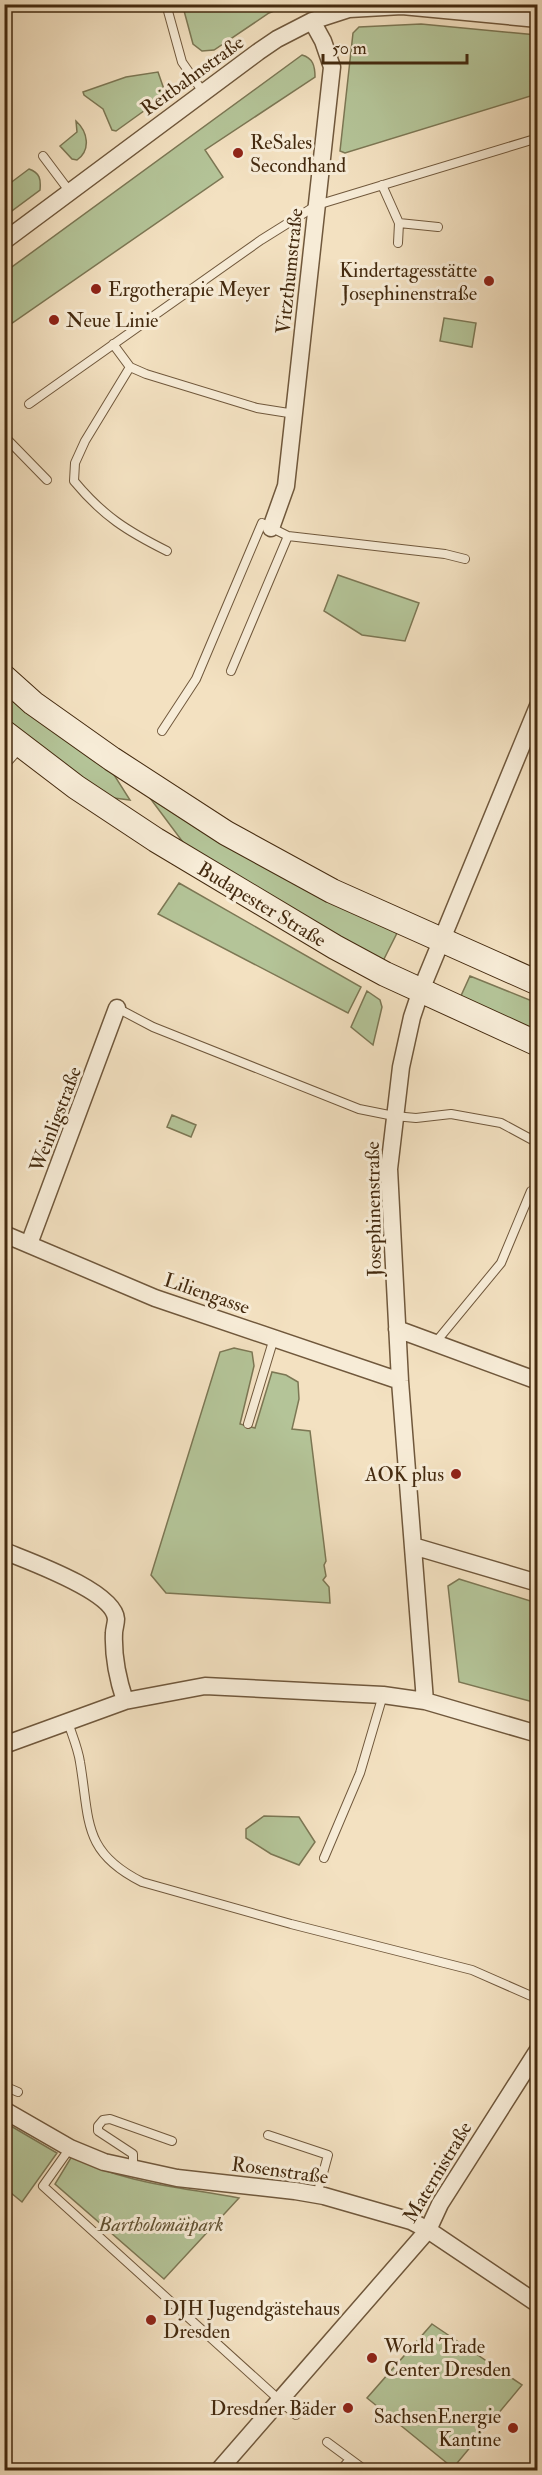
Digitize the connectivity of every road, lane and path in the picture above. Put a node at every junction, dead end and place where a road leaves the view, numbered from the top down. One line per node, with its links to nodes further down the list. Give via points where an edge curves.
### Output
1 (166, 4): 4 (lane, via 182,62)
2 (537, 19): 3 (street, Reitbahnstraße, via 402,6 349,9)
3 (312, 21): 4 (street, Reitbahnstraße, via 277,39); 9 (street, Vitzthumstraße, via 332,67)
4 (203, 92): 8 (street, Reitbahnstraße)
5 (537, 138): 7 (lane)
6 (42, 156): 8 (lane)
7 (382, 185): 9 (lane); 10 (lane)
8 (69, 192): 12 (street, Reitbahnstraße)
9 (317, 205): 14 (lane); 17 (street, Vitzthumstraße)
10 (399, 223): 11 (lane); 13 (lane)
11 (438, 227)
12 (4, 241)
13 (398, 243)
14 (113, 344): 15 (lane); 16 (lane)
15 (130, 367): 17 (lane, via 257,408); 22 (lane, via 85,441 75,463 74,481 89,499 128,531)
16 (29, 404)
17 (295, 414): 20 (street, Vitzthumstraße, via 286,486)
18 (4, 436): 19 (lane)
19 (47, 480)
20 (272, 528): 21 (lane); 27 (lane, via 262,523 196,679)
21 (288, 536): 23 (lane); 24 (lane)
22 (167, 551)
23 (465, 559)
24 (231, 671)
25 (4, 677): 30 (main road, via 33,703 112,759 226,833 332,891)
26 (537, 706): 30 (street, Josephinenstraße)
27 (162, 731)
28 (13, 739): 29 (lane); 32 (main road, Budapester Straße, via 76,787 184,857 335,947)
29 (4, 766)
30 (442, 941): 31 (main road); 32 (street, Josephinenstraße)
31 (537, 983)
32 (422, 990): 34 (main road, Budapester Straße); 35 (street, Josephinenstraße, via 412,1017)
33 (117, 1008): 35 (lane, via 153,1027 359,1109); 39 (street, Weinligstraße)
34 (537, 1044)
35 (394, 1116): 36 (lane, via 451,1114 501,1123); 40 (street, Josephinenstraße, via 389,1169)
36 (537, 1143)
37 (531, 1191): 42 (lane, via 501,1263)
38 (4, 1234): 39 (street, Liliengasse)
39 (29, 1244): 41 (street, Liliengasse, via 155,1298)
40 (397, 1329): 42 (street); 43 (street, Josephinenstraße)
41 (273, 1338): 43 (street, Liliengasse); 45 (lane)
42 (435, 1343): 44 (street)
43 (400, 1381): 46 (street, Josephinenstraße)
44 (537, 1381)
45 (248, 1424)
46 (413, 1546): 48 (street); 51 (street, Josephinenstraße)
47 (4, 1551): 50 (street, via 74,1580 108,1604 116,1618 113,1634 118,1683)
48 (537, 1583)
49 (383, 1695): 50 (street, via 205,1686); 51 (street); 55 (lane, via 360,1773)
50 (125, 1701): 52 (street)
51 (425, 1701): 53 (street)
52 (68, 1722): 54 (street); 56 (lane, via 80,1759 96,1847 120,1871 142,1882 280,1921 472,1970)
53 (537, 1734)
54 (4, 1744)
55 (324, 1858)
56 (537, 1999)
57 (537, 2050): 66 (street, Maternistraße, via 440,2204)
58 (4, 2086): 59 (lane)
59 (18, 2092)
60 (4, 2110): 63 (street, Rosenstraße)
61 (268, 2135): 65 (lane, via 328,2155)
62 (172, 2141): 64 (lane, via 104,2120 98,2132 134,2154)
63 (70, 2148): 64 (street, Rosenstraße); 68 (lane, via 43,2186)
64 (132, 2169): 65 (street, Rosenstraße)
65 (317, 2195): 66 (street, Rosenstraße, via 411,2221)
66 (428, 2230): 67 (street, Rosenstraße); 68 (street, Maternistraße)
67 (537, 2304)
68 (280, 2402): 69 (lane); 72 (street, Maternistraße)
69 (296, 2415)
70 (327, 2442): 71 (lane)
71 (350, 2459): 73 (lane); 74 (lane)
72 (219, 2470)
73 (341, 2470)
74 (365, 2470)

